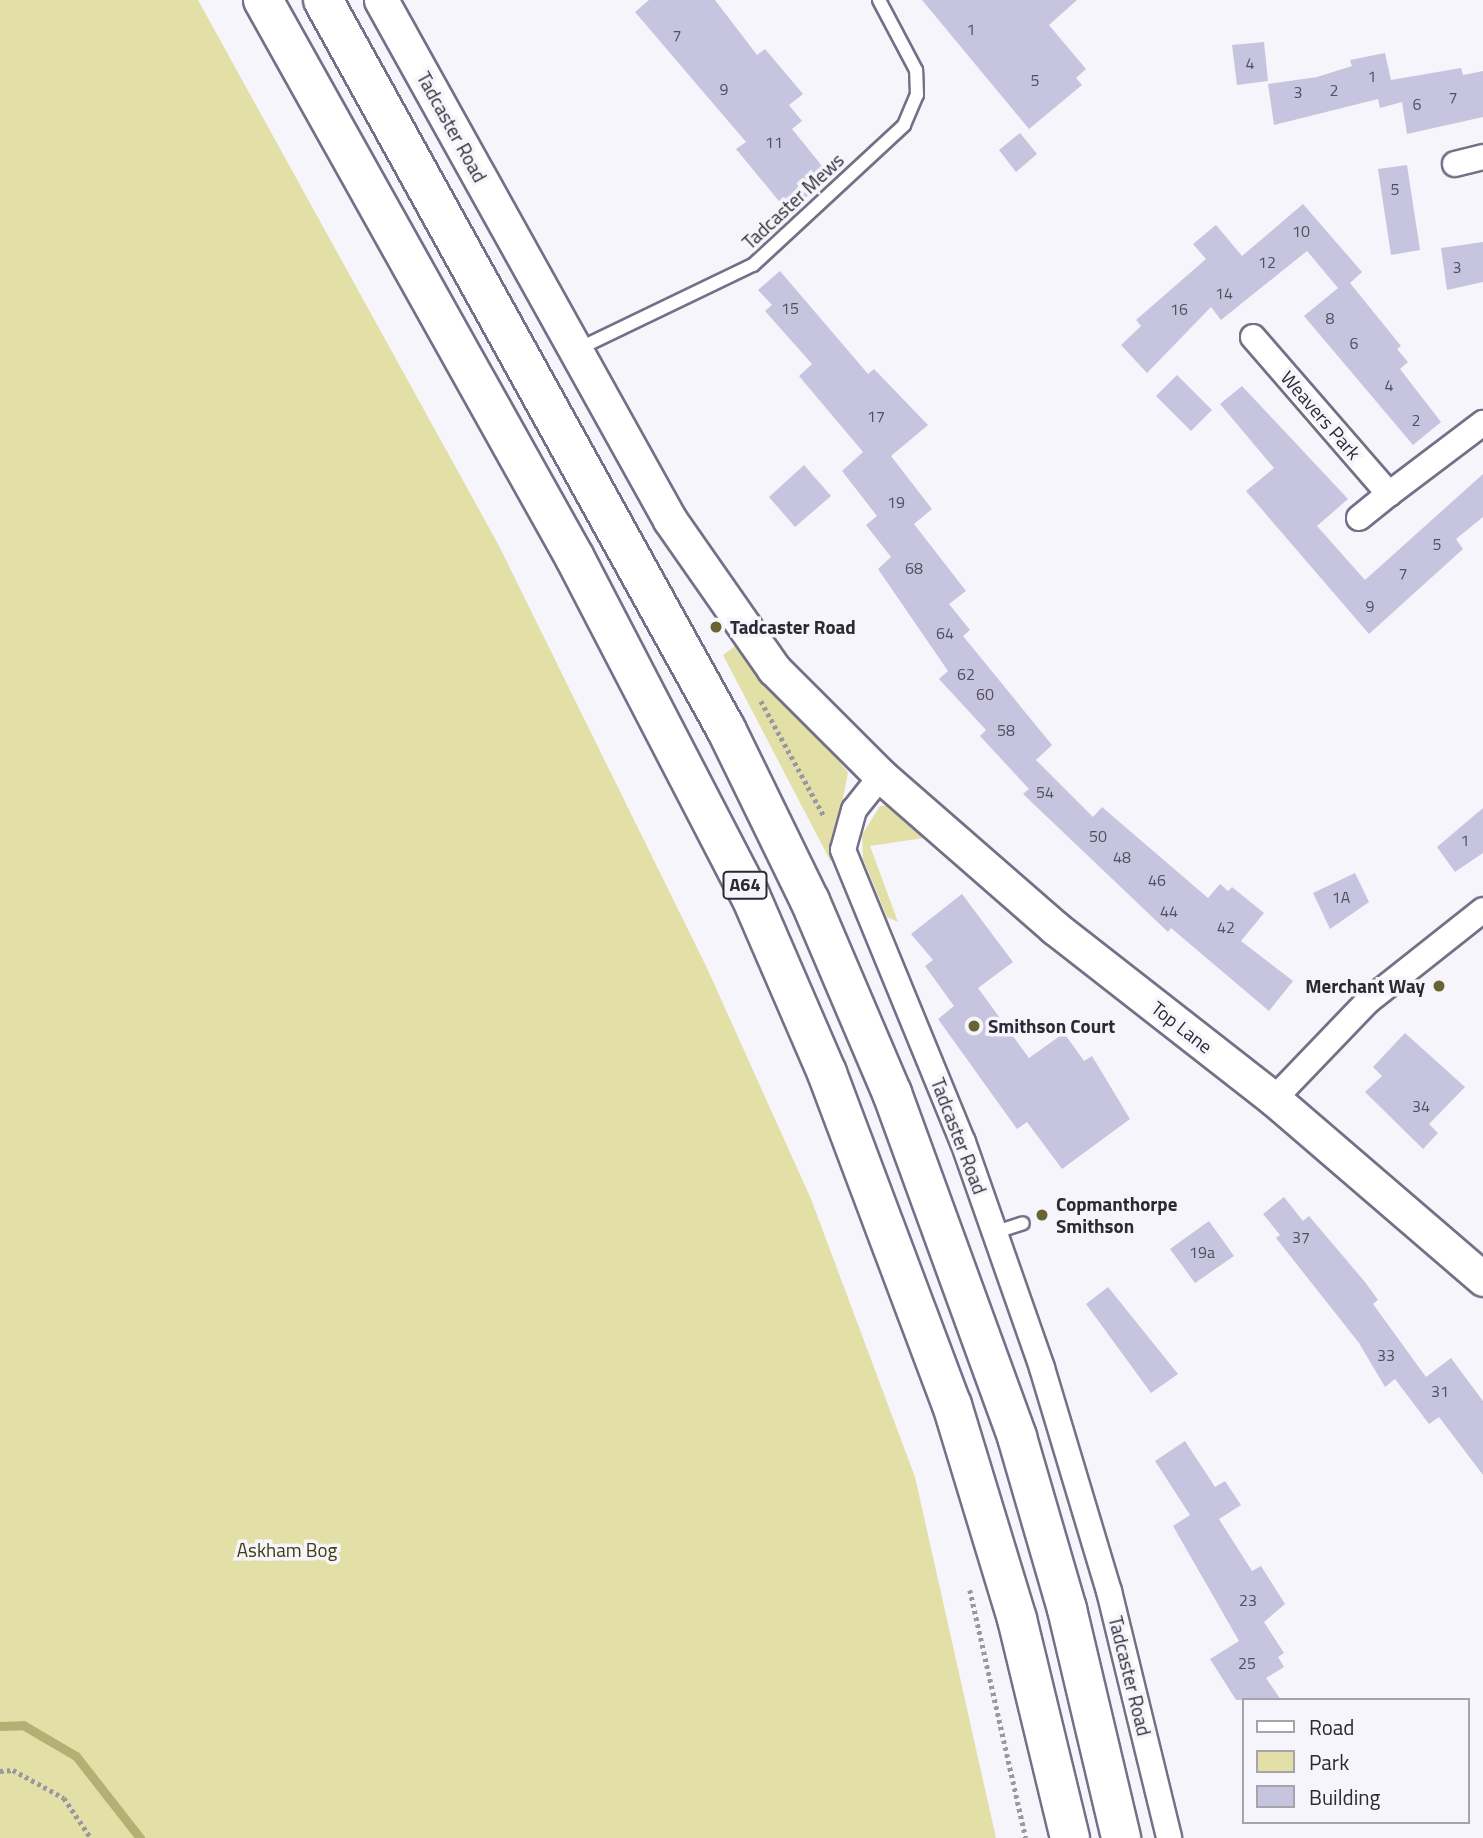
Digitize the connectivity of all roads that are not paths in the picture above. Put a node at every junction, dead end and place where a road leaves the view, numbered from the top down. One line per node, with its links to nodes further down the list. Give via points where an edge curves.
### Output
1 (263, 0): 18 (highway, A64, via 575,558 750,895 827,1073 952,1405 1017,1619)
2 (323, 0): 19 (highway, A64, via 726,729 810,901 892,1093 1017,1437 1067,1609)
3 (381, 0): 8 (street, Tadcaster Road)
4 (879, 0): 8 (lane, Tadcaster Mews, via 916,70 917,94 904,125 753,265)
5 (1483, 157): 6 (street)
6 (1455, 164)
7 (1253, 337): 10 (street, Weavers Park)
8 (575, 350): 12 (street, Tadcaster Road, via 670,520 746,637)
9 (1483, 423): 10 (street)
10 (1389, 494): 11 (street)
11 (1359, 517)
12 (881, 776): 14 (street, Top Lane, via 1055,928); 16 (street, Tadcaster Road, via 854,810 843,850)
13 (1483, 910): 14 (street, via 1367,1002)
14 (1274, 1099): 17 (street, Top Lane)
15 (1023, 1223): 16 (lane)
16 (996, 1232): 20 (street, Tadcaster Road, via 1085,1505)
17 (1483, 1279)
18 (1070, 1838)
19 (1121, 1838)
20 (1169, 1838)

